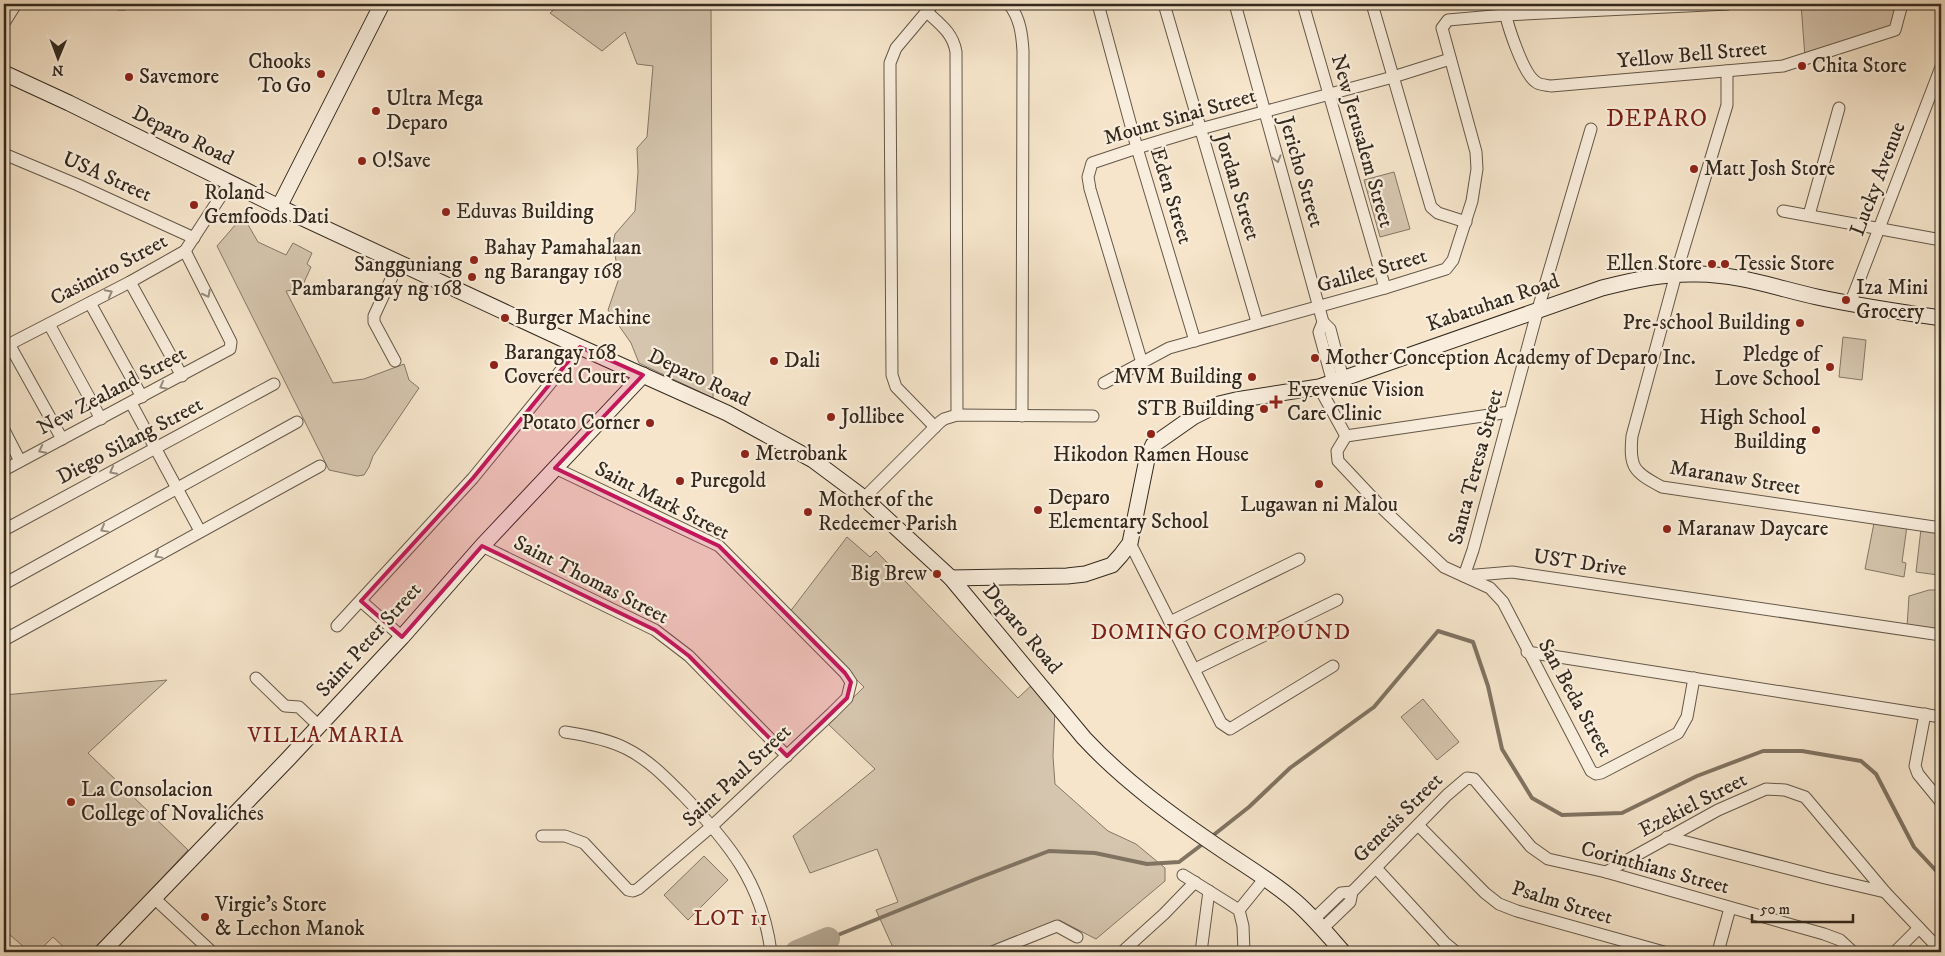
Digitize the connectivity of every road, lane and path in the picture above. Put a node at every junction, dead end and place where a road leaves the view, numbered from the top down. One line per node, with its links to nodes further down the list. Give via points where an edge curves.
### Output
1 (16, 4): 15 (street)
2 (119, 4): 3 (street)
3 (124, 4)
4 (382, 4): 29 (street)
5 (1009, 4): 62 (street, via 1022,33 1023,51)
6 (1098, 4): 26 (street, Eden Street)
7 (1164, 4): 25 (street, Jordan Street)
8 (1235, 4): 23 (street, Jericho Street)
9 (1303, 4): 21 (street, New Jerusalem Street)
10 (1372, 4): 20 (street)
11 (1728, 4): 14 (street)
12 (1902, 4): 18 (street, Yellow Bell Street, via 1896,30 1783,66)
13 (930, 8): 61 (street, via 948,31 956,52); 66 (street, via 896,48 890,63 892,369 896,387)
14 (1504, 9): 16 (street, Galilee Street, via 1448,20 1442,28); 18 (street, Yellow Bell Street, via 1528,75 1537,84 1550,86)
15 (4, 23)
16 (1450, 59): 20 (street, Mount Sinai Street); 32 (street, Galilee Street, via 1476,152 1477,170)
17 (1941, 67): 33 (street, Lucky Avenue)
18 (1727, 71): 38 (street, Maranaw Street, via 1727,106)
19 (4, 73): 28 (street, Deparo Road)
20 (1393, 77): 21 (street, Mount Sinai Street); 32 (street, via 1431,207 1438,213)
21 (1329, 95): 23 (street, Mount Sinai Street); 40 (street, New Jerusalem Street)
22 (1839, 108): 31 (street)
23 (1264, 112): 25 (street, Mount Sinai Street); 43 (street, Jericho Street, one-way to 43)
24 (1591, 128): 44 (street, Santa Teresa Street)
25 (1200, 129): 26 (street, Mount Sinai Street); 46 (street, Jordan Street)
26 (1137, 148): 48 (street, Eden Street); 52 (street, Mount Sinai Street, via 1092,164 1088,177)
27 (4, 154): 34 (street, USA Street)
28 (230, 182): 29 (street, Deparo Road); 34 (street, Casimiro Street)
29 (279, 207): 37 (street, Deparo Road)
30 (1783, 211): 31 (street)
31 (1809, 215): 33 (street)
32 (1466, 222): 40 (street, Galilee Street, via 1453,260 1446,269)
33 (1879, 228): 35 (street); 42 (street, Lucky Avenue)
34 (194, 238): 36 (street, Casimiro Street)
35 (1941, 240)
36 (185, 251): 39 (street, Casimiro Street); 54 (street, New Zealand Street, one-way to 54, via 231,342 230,349)
37 (399, 262): 50 (street, Deparo Road); 51 (street, via 374,316 374,322)
38 (1676, 274): 42 (street, Kabatuhan Road, via 1738,278); 44 (street, Kabatuhan Road, via 1628,282); 77 (street, Maranaw Street, via 1632,436 1630,455 1634,468 1644,478 1662,487)
39 (130, 282): 41 (street, Casimiro Street, one-way to 39); 54 (street)
40 (1385, 288): 43 (street, Galilee Street)
41 (90, 303): 47 (street, Casimiro Street); 58 (street)
42 (1850, 304): 45 (street, Kabatuhan Road)
43 (1318, 306): 46 (street, Galilee Street); 55 (street, Jericho Street, via 1323,322 1319,332)
44 (1538, 309): 55 (street, Kabatuhan Road); 60 (street, Santa Teresa Street)
45 (1941, 318)
46 (1257, 322): 48 (street, Galilee Street)
47 (49, 324): 49 (street, Casimiro Street); 64 (street)
48 (1195, 340): 52 (street, Galilee Street)
49 (6, 346): 69 (street)
50 (580, 347): 53 (street, Deparo Road); 87 (street, via 473,478)
51 (395, 361)
52 (1142, 362): 57 (street, Galilee Street)
53 (643, 375): 73 (street, Saint Peter Street); 76 (street, Deparo Road, via 727,413 798,451)
54 (182, 376): 58 (street, New Zealand Street, one-way to 58)
55 (1332, 383): 68 (street); 80 (street, Kabatuhan Road, via 1219,404 1192,417 1153,445 1147,459)
56 (274, 384): 70 (street, Diego Silang Street)
57 (1104, 384)
58 (142, 397): 59 (street, New Zealand Street)
59 (131, 403): 64 (street, New Zealand Street); 70 (street)
60 (1510, 412): 68 (street); 83 (street, Santa Teresa Street)
61 (957, 415): 62 (street); 66 (street, via 944,418)
62 (1022, 416): 63 (street)
63 (1093, 416)
64 (101, 418): 69 (street, New Zealand Street)
65 (297, 422): 75 (street)
66 (935, 427): 76 (street)
67 (4, 430): 71 (street)
68 (1346, 436): 83 (street, via 1337,451 1338,461 1444,567)
69 (62, 440): 71 (street, New Zealand Street, one-way to 71)
70 (156, 448): 75 (street); 78 (street, Diego Silang Street, one-way to 78)
71 (20, 461): 74 (street, New Zealand Street)
72 (320, 466): 79 (street)
73 (555, 468): 81 (street, Saint Peter Street); 98 (street, Saint Mark Street, via 719,546)
74 (4, 470)
75 (177, 488): 79 (street); 85 (street, one-way to 85)
76 (864, 498): 84 (street, Deparo Road)
77 (1941, 528)
78 (4, 530)
79 (200, 531): 92 (street, one-way to 92)
80 (1130, 543): 84 (street, Kabatuhan Road, via 1112,565 1085,574); 88 (street)
81 (482, 546): 91 (street, Saint Peter Street); 103 (street, Saint Thomas Street, via 655,630 689,656)
82 (1299, 559): 88 (street)
83 (1464, 576): 90 (street, UST Drive, via 1512,572); 93 (street, San Beda Street, via 1495,592)
84 (951, 578): 113 (street, Deparo Road, via 1104,759 1192,828)
85 (4, 584)
86 (1337, 600): 95 (street)
87 (361, 601): 89 (street); 91 (street)
88 (1170, 622): 95 (street)
89 (337, 626)
90 (1941, 635)
91 (402, 637): 101 (street, Saint Peter Street)
92 (4, 640)
93 (1527, 652): 97 (street); 97 (street, San Beda Street, via 1587,766 1596,774 1678,733 1687,717)
94 (1332, 666): 95 (street, via 1230,729 1221,723)
95 (1195, 670)
96 (256, 678): 101 (street, via 285,706 299,707)
97 (1694, 678): 99 (street)
98 (851, 682): 103 (street, Saint Paul Street, via 847,698)
99 (1925, 714): 100 (street); 105 (street, via 1914,766)
100 (1941, 717)
101 (319, 726): 117 (street, Saint Peter Street)
102 (565, 732): 107 (street, via 626,748 655,767)
103 (787, 756): 107 (street, Saint Paul Street)
104 (1474, 779): 106 (street, Genesis Street, via 1464,778); 111 (street, Corinthians Street, via 1531,847 1548,859)
105 (1941, 802)
106 (1418, 825): 110 (street, Genesis Street); 134 (street, Psalm Street, via 1499,904)
107 (712, 826): 108 (street, Saint Paul Street, via 633,891 628,890 584,843 565,836); 127 (street, via 753,885)
108 (542, 836)
109 (1668, 837): 111 (street, Ezekiel Street); 116 (street); 116 (street, Ezekiel Street, via 1766,789 1785,790 1805,797)
110 (1376, 868): 120 (street, Genesis Street, via 1352,892 1341,893); 123 (street)
111 (1606, 872): 118 (street, Corinthians Street)
112 (1183, 875): 114 (street)
113 (1265, 878): 119 (street); 120 (street, Deparo Road)
114 (1195, 882): 115 (street); 129 (street)
115 (1208, 891): 119 (street); 130 (street)
116 (1885, 892): 121 (street, Ezekiel Street)
117 (154, 898): 125 (street, Saint Peter Street); 126 (street)
118 (1730, 908): 135 (street); 136 (street, Corinthians Street, via 1824,934 1840,940)
119 (1239, 910): 131 (street)
120 (1318, 924): 132 (street, Deparo Road)
121 (1919, 928): 124 (street, Ezekiel Street); 137 (street)
122 (1077, 937): 128 (street, via 1057,926)
123 (1444, 947): 133 (street)
124 (1941, 951)
125 (102, 952)
126 (212, 952)
127 (771, 952)
128 (992, 952)
129 (1122, 952)
130 (1201, 952)
131 (1244, 952)
132 (1343, 952)
133 (1456, 952)
134 (1664, 952)
135 (1718, 952)
136 (1853, 952)
137 (1895, 952)

